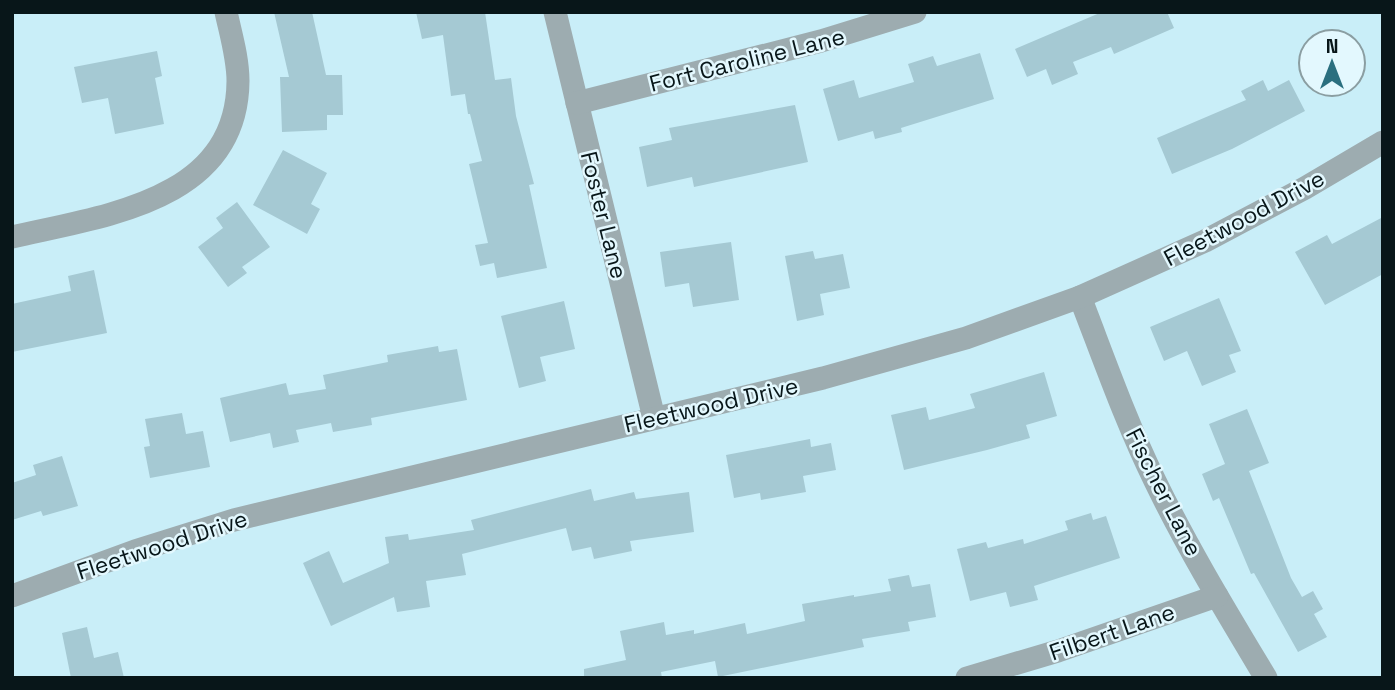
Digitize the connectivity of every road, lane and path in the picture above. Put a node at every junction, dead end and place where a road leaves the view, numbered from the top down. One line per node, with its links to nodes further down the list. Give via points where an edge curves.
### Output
1 (226, 12): 6 (street, via 236,59 237,93 224,137 197,174 167,194 134,207)
2 (555, 12): 4 (street, Foster Lane)
3 (915, 12): 4 (street, Fort Caroline Lane, via 821,41)
4 (577, 103): 8 (street, Foster Lane)
5 (1383, 142): 7 (street, Fleetwood Drive, via 1205,241)
6 (12, 237)
7 (1080, 297): 8 (street, Fleetwood Drive, via 885,362); 10 (street, Fischer Lane, via 1137,443)
8 (654, 418): 9 (street, Fleetwood Drive, via 233,520)
9 (12, 596)
10 (1217, 596): 11 (street, Filbert Lane); 12 (street, Fischer Lane)
11 (967, 678)
12 (1266, 678)

